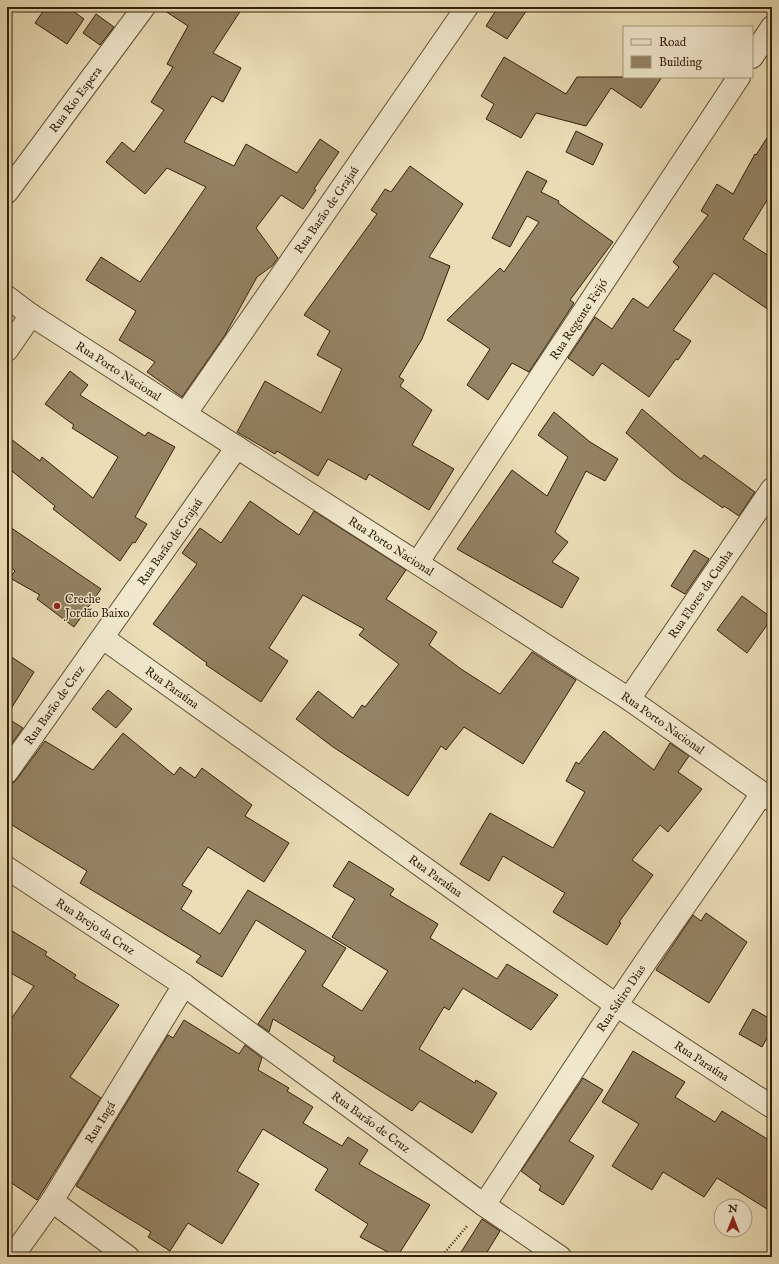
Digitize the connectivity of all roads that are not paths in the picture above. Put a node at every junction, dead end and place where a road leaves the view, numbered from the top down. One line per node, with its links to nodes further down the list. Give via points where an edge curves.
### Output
1 (144, 7): 6 (street, Rua Rio Espera)
2 (467, 7): 10 (street, Rua Barão de Grajaú)
3 (772, 27): 4 (street)
4 (753, 56)
5 (738, 78): 13 (street, Rua Regente Feijó)
6 (7, 192)
7 (7, 297): 8 (street, Rua Porto Nacional)
8 (31, 315): 9 (street); 10 (street, Rua Porto Nacional)
9 (7, 350)
10 (186, 413): 11 (street, Rua Porto Nacional)
11 (237, 447): 13 (street, Rua Porto Nacional); 14 (street, Rua Barão de Grajaú)
12 (772, 489): 15 (street, Rua Flores da Cunha)
13 (418, 562): 15 (street, Rua Porto Nacional)
14 (103, 638): 16 (street, Rua Barão de Cruz); 20 (street, Rua Paraúna)
15 (629, 699): 17 (street, Rua Porto Nacional)
16 (7, 772)
17 (767, 797): 20 (street, Rua Sátiro Dias, via 696,888)
18 (7, 868): 19 (street, Rua Brejo da Cruz)
19 (184, 985): 22 (street, Rua Ingá); 23 (street, Rua Barão de Cruz)
20 (616, 1005): 21 (street, Rua Paraúna); 23 (street, Rua Sátiro Dias)
21 (772, 1107)
22 (52, 1201): 24 (street, Rua Ingá); 25 (street)
23 (484, 1206): 26 (street, Rua Barão de Cruz)
24 (12, 1257)
25 (128, 1257)
26 (560, 1257)

